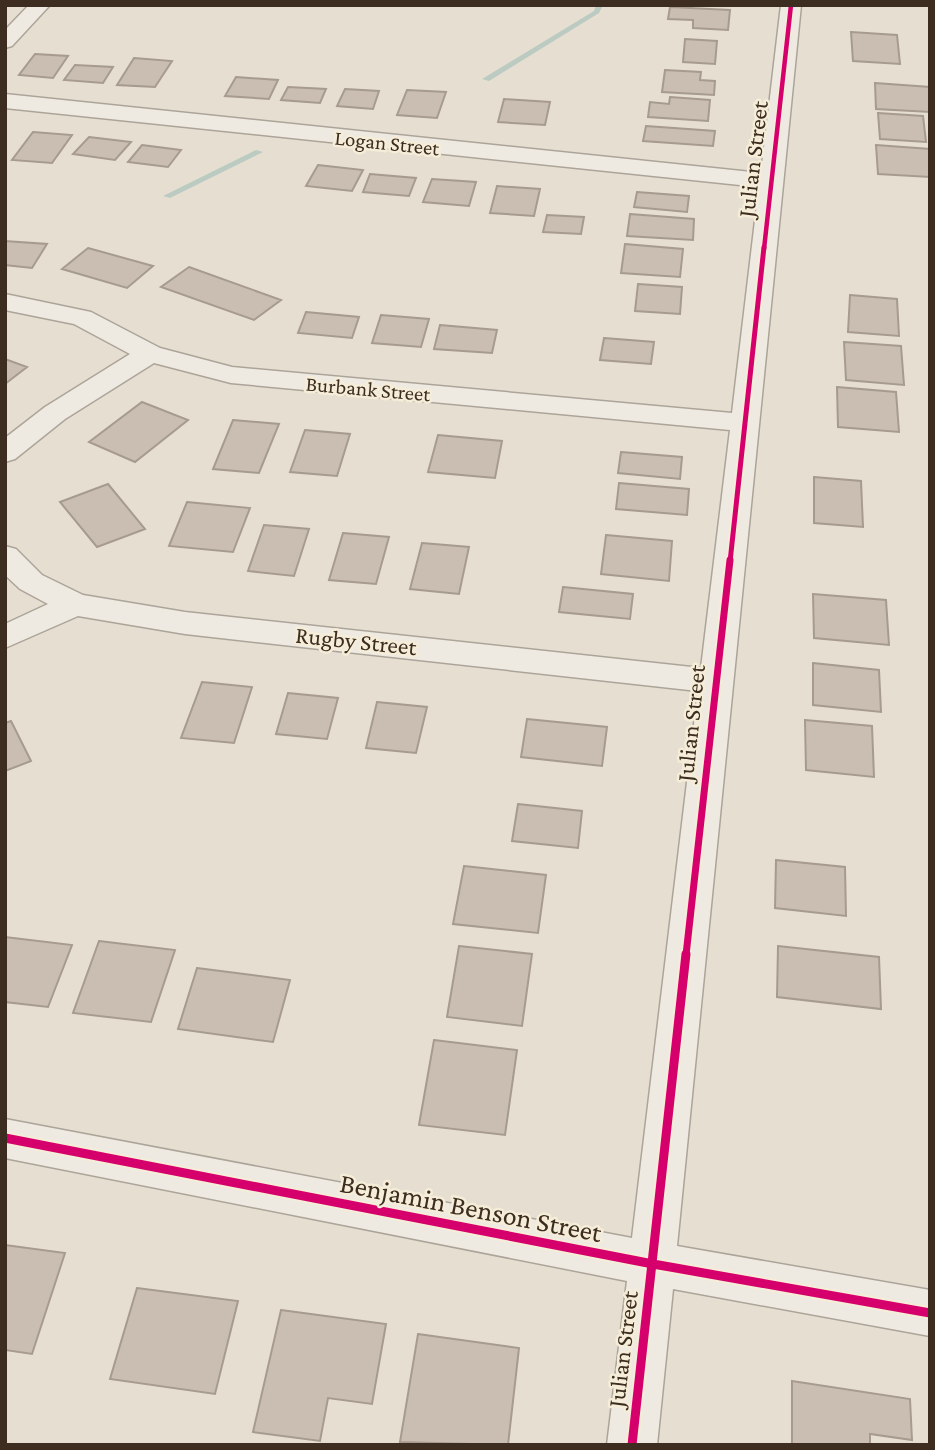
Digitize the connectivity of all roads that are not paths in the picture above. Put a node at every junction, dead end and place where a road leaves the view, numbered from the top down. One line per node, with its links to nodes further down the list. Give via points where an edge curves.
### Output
1 (40, 5): 3 (street)
2 (791, 5): 5 (street, Julian Street)
3 (5, 42)
4 (5, 102): 5 (street, Logan Street)
5 (770, 181): 8 (street, Julian Street)
6 (5, 302): 7 (street, Burbank Street, via 82,318)
7 (150, 354): 8 (street, Burbank Street, via 231,375); 9 (street, via 55,413)
8 (744, 423): 13 (street, Julian Street)
9 (5, 453)
10 (5, 556): 11 (street, Rugby Street, via 31,582)
11 (75, 604): 12 (street); 13 (street, Rugby Street, via 185,623)
12 (5, 637)
13 (715, 681): 15 (street, Julian Street)
14 (5, 1138): 15 (street, Benjamin Benson Street)
15 (653, 1264): 16 (street, Benjamin Benson Street); 17 (street, Julian Street)
16 (930, 1313)
17 (632, 1445)

